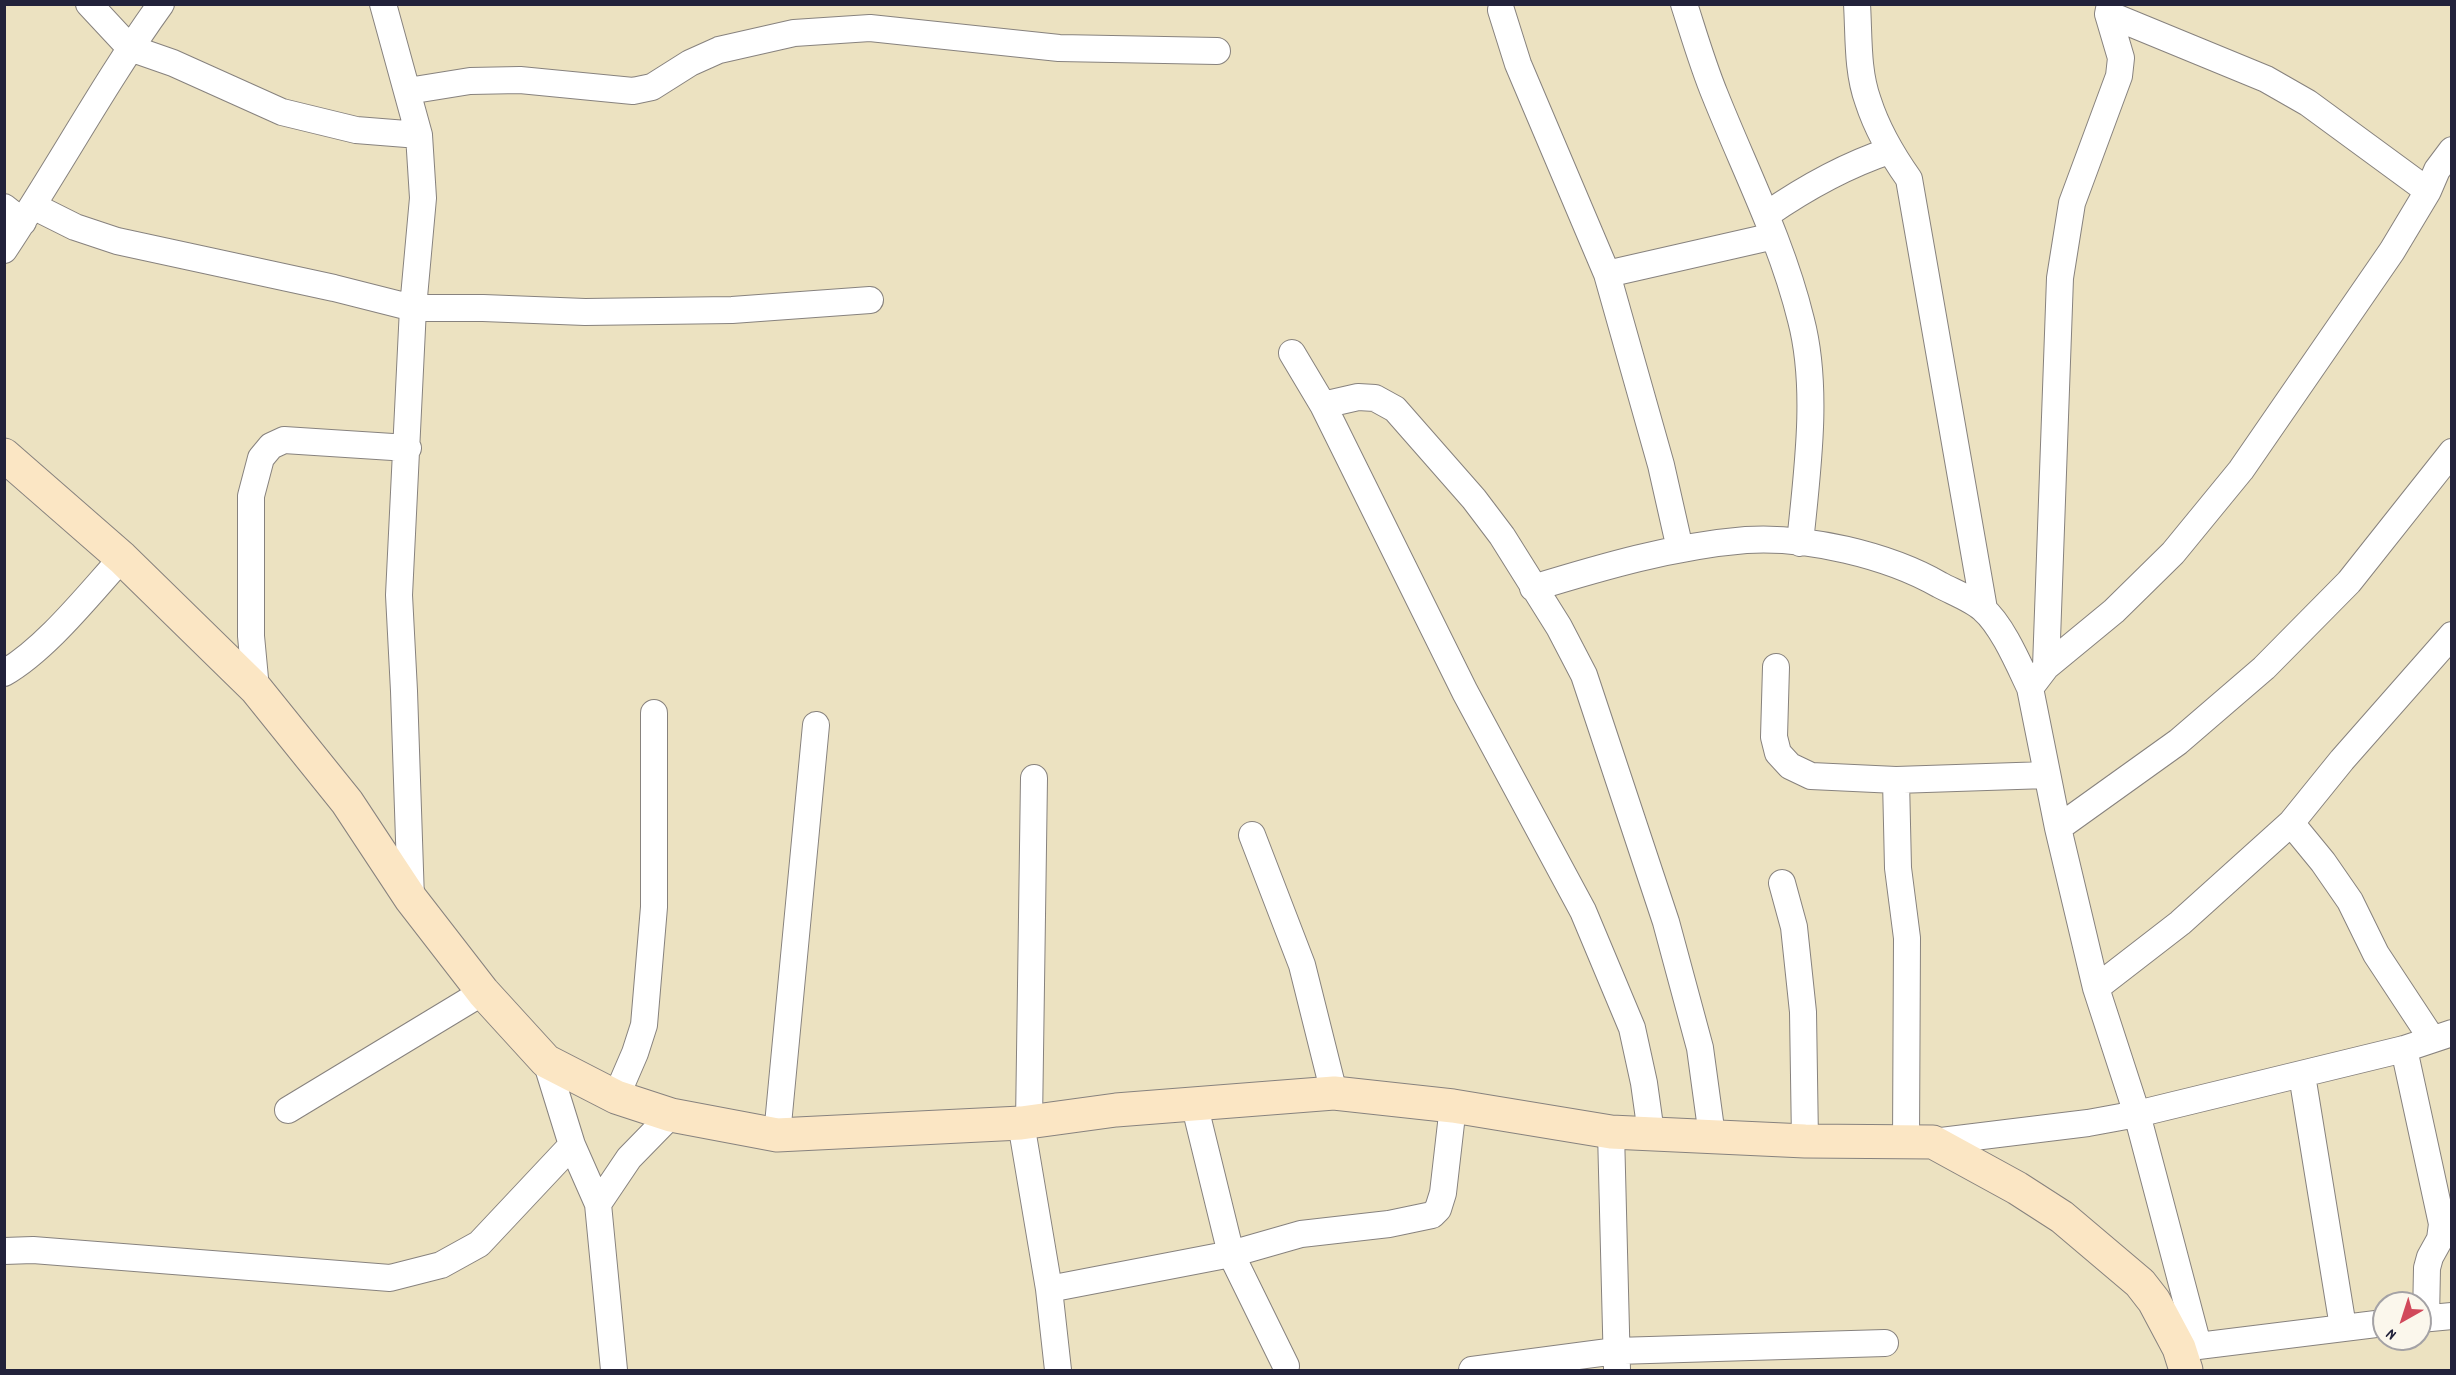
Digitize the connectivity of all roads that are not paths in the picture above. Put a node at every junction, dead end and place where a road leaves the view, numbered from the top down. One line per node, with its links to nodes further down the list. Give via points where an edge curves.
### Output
1 (89, 4): 8 (street)
2 (161, 4): 8 (street)
3 (383, 4): 10 (street)
4 (1684, 4): 16 (street, via 1714,93)
5 (1857, 4): 13 (street, via 1867,100)
6 (2109, 9): 14 (street, via 2266,80 2308,104); 33 (street, via 2121,58 2119,76 2072,203 2060,278)
7 (1501, 10): 18 (street, via 1518,64)
8 (130, 48): 11 (street, via 282,112 356,130); 15 (street)
9 (1217, 51): 10 (street, via 1059,48 851,28 794,33 719,50 652,87 633,91 520,80 470,81)
10 (408, 91): 11 (street)
11 (419, 135): 20 (street, via 423,198)
12 (2451, 150): 14 (street)
13 (1889, 151): 16 (street, via 1798,192); 30 (street, via 1909,179)
14 (2428, 191): 33 (street, via 2392,251 2241,470 2173,553 2114,611)
15 (20, 212): 17 (street); 20 (street, via 126,243)
16 (1770, 226): 18 (street); 26 (street, via 1802,321 1809,378 1810,444)
17 (4, 250)
18 (1607, 274): 27 (street)
19 (870, 300): 20 (street, via 732,310)
20 (413, 308): 23 (street)
21 (1292, 353): 22 (street)
22 (1323, 405): 29 (street, via 1358,397 1375,398 1395,409 1481,508); 62 (street, via 1465,692 1583,911 1632,1028)
23 (408, 448): 36 (street, via 284,440 271,446 261,458 251,496 250,526 251,636); 46 (street, via 399,595)
24 (2451, 452): 43 (street, via 2349,582 2264,668 2178,742)
25 (4, 455): 28 (street)
26 (1800, 543): 27 (street, via 1748,540); 30 (street, via 1873,556 1924,576)
27 (1680, 549): 29 (street)
28 (122, 558): 34 (street, via 48,637); 36 (street)
29 (1533, 588): 64 (street, via 1584,675 1666,922 1701,1048)
30 (1984, 609): 35 (street, via 2009,645)
31 (2451, 634): 42 (street)
32 (1776, 667): 41 (street, via 1774,737 1778,753 1790,766 1811,776)
33 (2046, 667): 35 (street)
34 (4, 673)
35 (2030, 688): 39 (street)
36 (256, 689): 46 (street, via 347,802)
37 (654, 713): 54 (street, via 654,907 644,1025)
38 (816, 725): 63 (street)
39 (2047, 775): 41 (street); 43 (street)
40 (1034, 778): 60 (street)
41 (1896, 780): 66 (street, via 1898,868 1907,938)
42 (2291, 823): 47 (street, via 2180,923); 49 (street, via 2350,901 2376,954)
43 (2058, 828): 47 (street)
44 (1252, 835): 53 (street, via 1302,964)
45 (1782, 883): 65 (street, via 1794,927 1803,1012)
46 (411, 899): 48 (street)
47 (2096, 988): 58 (street)
48 (483, 992): 51 (street); 57 (street)
49 (2442, 1036): 50 (street)
50 (2404, 1049): 52 (street); 72 (street, via 2442,1224 2427,1268)
51 (546, 1061): 54 (street); 67 (street)
52 (2302, 1075): 58 (street); 76 (street)
53 (1334, 1093): 55 (street); 56 (street)
54 (616, 1097): 59 (street)
55 (1194, 1103): 60 (street); 70 (street)
56 (1453, 1106): 61 (street); 70 (street, via 1443,1193 1432,1215 1301,1234)
57 (288, 1110)
58 (2137, 1114): 66 (street); 78 (street)
59 (671, 1115): 63 (street); 68 (street, via 629,1158)
60 (1025, 1123): 63 (street); 71 (street)
61 (1611, 1132): 62 (street); 80 (street)
62 (1651, 1133): 64 (street)
63 (777, 1135)
64 (1713, 1136): 65 (street)
65 (1805, 1141): 66 (street)
66 (1920, 1143): 78 (street, via 2017,1188 2062,1216 2140,1283)
67 (572, 1145): 68 (street); 69 (street, via 479,1244 441,1265 390,1278 33,1250)
68 (598, 1204): 82 (street)
69 (4, 1251)
70 (1231, 1254): 71 (street); 81 (street)
71 (1049, 1289): 83 (street)
72 (2425, 1291)
73 (2451, 1316): 74 (street)
74 (2432, 1318)
75 (2372, 1324): 76 (street)
76 (2343, 1327): 78 (street)
77 (1885, 1342): 79 (street)
78 (2187, 1355)
79 (1716, 1359): 80 (street)
80 (1617, 1361): 84 (street)
81 (1286, 1366)
82 (614, 1371)
83 (1058, 1371)
84 (1472, 1371)

